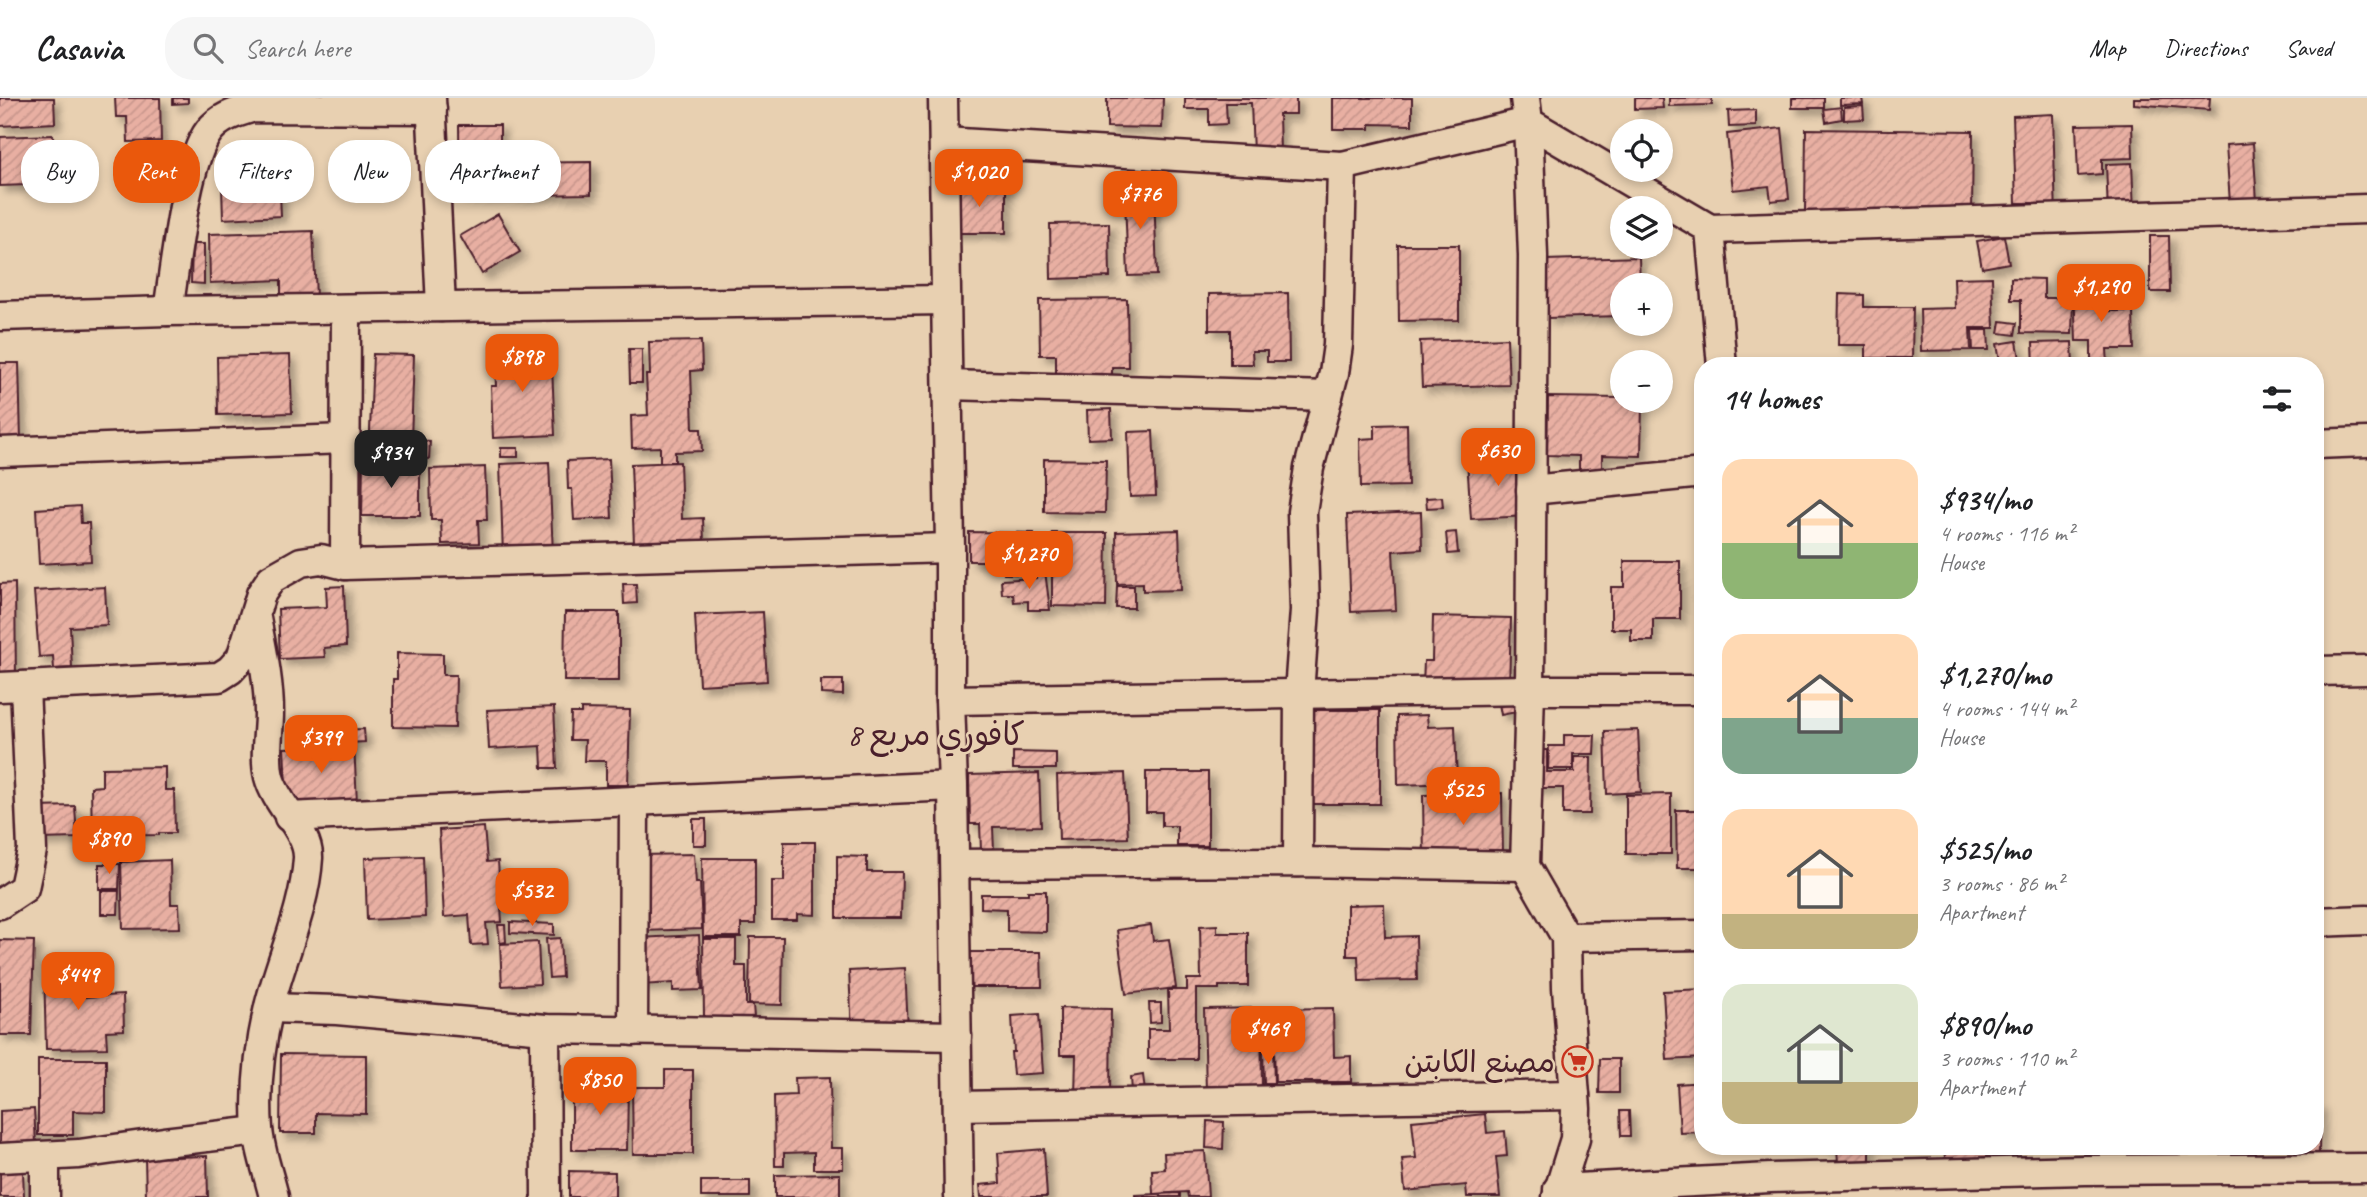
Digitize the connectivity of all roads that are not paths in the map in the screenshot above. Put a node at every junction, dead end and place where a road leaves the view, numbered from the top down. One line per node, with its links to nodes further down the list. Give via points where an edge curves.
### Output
1 (943, 98): 4 (street)
2 (432, 104): 9 (street); 11 (street, via 251,108 223,117 198,151)
3 (1527, 110): 5 (street); 7 (street); 21 (street, via 1533,256)
4 (944, 142): 5 (street); 8 (street)
5 (1342, 166): 15 (street, via 1338,345)
6 (2367, 209): 7 (street)
7 (1710, 229): 13 (street)
8 (946, 300): 9 (street); 14 (street)
9 (441, 307): 10 (street)
10 (346, 309): 11 (street); 16 (street)
11 (168, 311): 12 (street)
12 (0, 316)
13 (1721, 357)
14 (948, 385): 15 (street); 22 (street)
15 (1328, 396): 30 (street, via 1302,512 1305,610)
16 (345, 439): 19 (street); 23 (street)
17 (2367, 442): 18 (street)
18 (2324, 444)
19 (0, 452)
20 (1694, 474): 21 (street)
21 (1531, 490): 28 (street)
22 (950, 548): 23 (street); 31 (street)
23 (345, 565): 24 (street, via 321,559 286,569 271,579 261,594)
24 (255, 616): 27 (street, via 241,658 219,677); 34 (street, via 267,674 269,777)
25 (2367, 670): 26 (street)
26 (2324, 671)
27 (12, 687): 38 (street, via 32,850 24,888)
28 (1530, 690): 29 (street); 30 (street); 37 (street)
29 (1694, 690)
30 (1299, 693): 31 (street); 35 (street)
31 (950, 700): 32 (street)
32 (953, 786): 33 (street); 36 (street)
33 (634, 801): 34 (street); 45 (street)
34 (289, 817): 43 (street, via 307,846 306,880)
35 (1298, 862): 36 (street); 37 (street)
36 (955, 864): 46 (street)
37 (1525, 866): 42 (street)
38 (0, 904)
39 (2367, 920): 40 (street)
40 (2324, 922)
41 (1694, 935): 42 (street)
42 (1566, 937): 47 (street)
43 (269, 1008): 44 (street); 49 (street, via 259,1068)
44 (545, 1029): 45 (street); 58 (street)
45 (633, 1031): 46 (street)
46 (957, 1036): 48 (street)
47 (1575, 1095): 48 (street); 55 (street, via 1575,1139)
48 (958, 1106): 59 (street)
49 (258, 1131): 50 (street); 57 (street)
50 (45, 1157): 51 (street); 56 (street)
51 (0, 1158)
52 (2086, 1158): 53 (street); 54 (street)
53 (2367, 1168)
54 (1770, 1187): 55 (street)
55 (1558, 1193)
56 (46, 1197)
57 (274, 1197)
58 (546, 1197)
59 (959, 1197)

